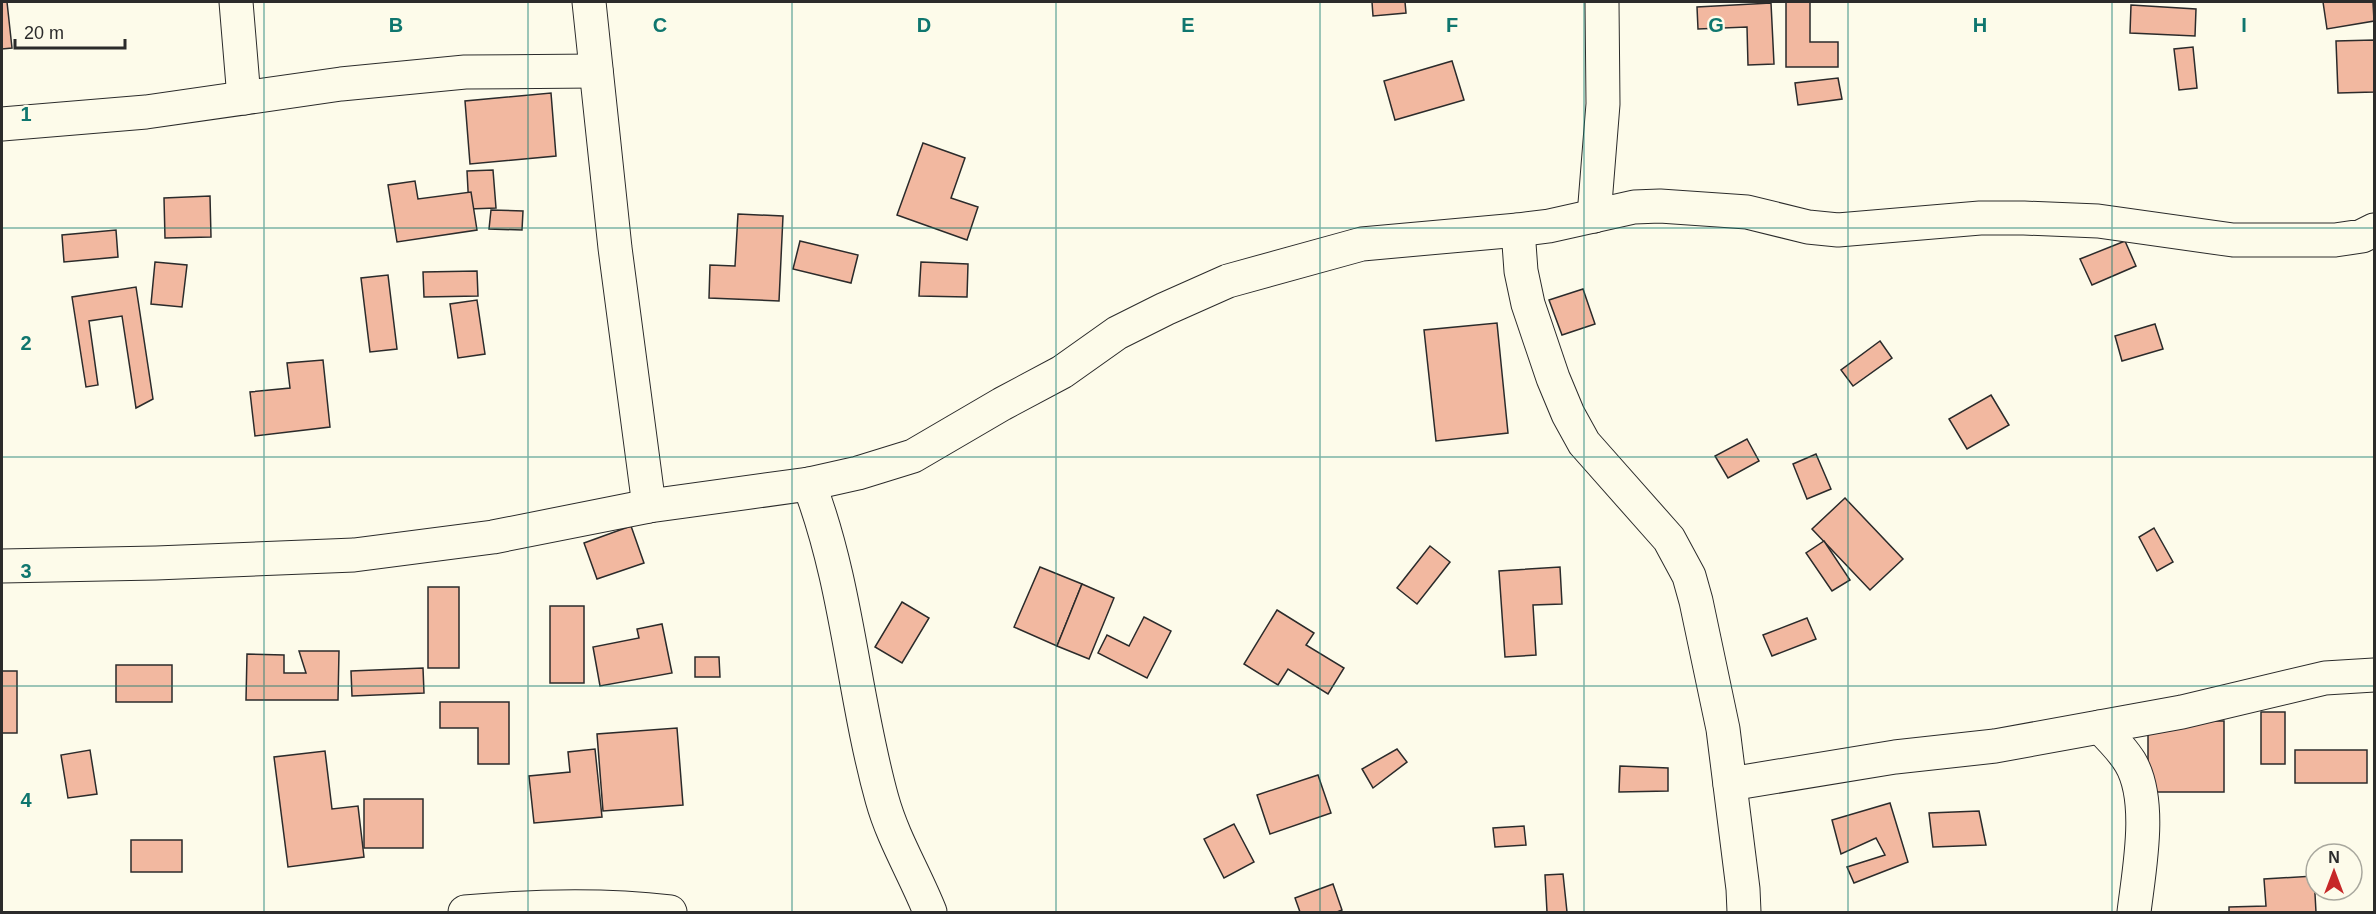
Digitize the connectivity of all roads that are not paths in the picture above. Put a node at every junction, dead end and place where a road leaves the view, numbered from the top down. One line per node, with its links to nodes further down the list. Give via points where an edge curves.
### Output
1 (236, 2): 5 (street)
2 (589, 2): 4 (street)
3 (1602, 2): 7 (street, via 1603,104)
4 (596, 71): 5 (street, via 465,72); 11 (street)
5 (244, 98): 6 (street, via 146,112)
6 (2, 124)
7 (1594, 216): 8 (street); 9 (street, via 1634,207 1680,206 1747,212 1808,227 1839,230 2024,218 2098,221 2233,240 2335,240)
8 (1518, 230): 10 (street, via 1362,244 1228,281 1117,333 1062,372 913,456); 15 (street, via 1528,303 1568,414 1584,443 1669,538 1689,576 1723,729)
9 (2374, 231)
10 (809, 484): 11 (street); 18 (street, via 833,559 882,799 892,833)
11 (649, 506): 12 (street, via 493,537 354,555)
12 (2, 566)
13 (2374, 675): 14 (street, via 2325,678)
14 (2100, 727): 15 (street); 20 (street, via 2131,763 2138,780 2142,837)
15 (1730, 784): 19 (street)
16 (465, 912): 17 (street, via 574,908)
17 (670, 912)
18 (930, 912)
19 (1744, 912)
20 (2134, 912)

